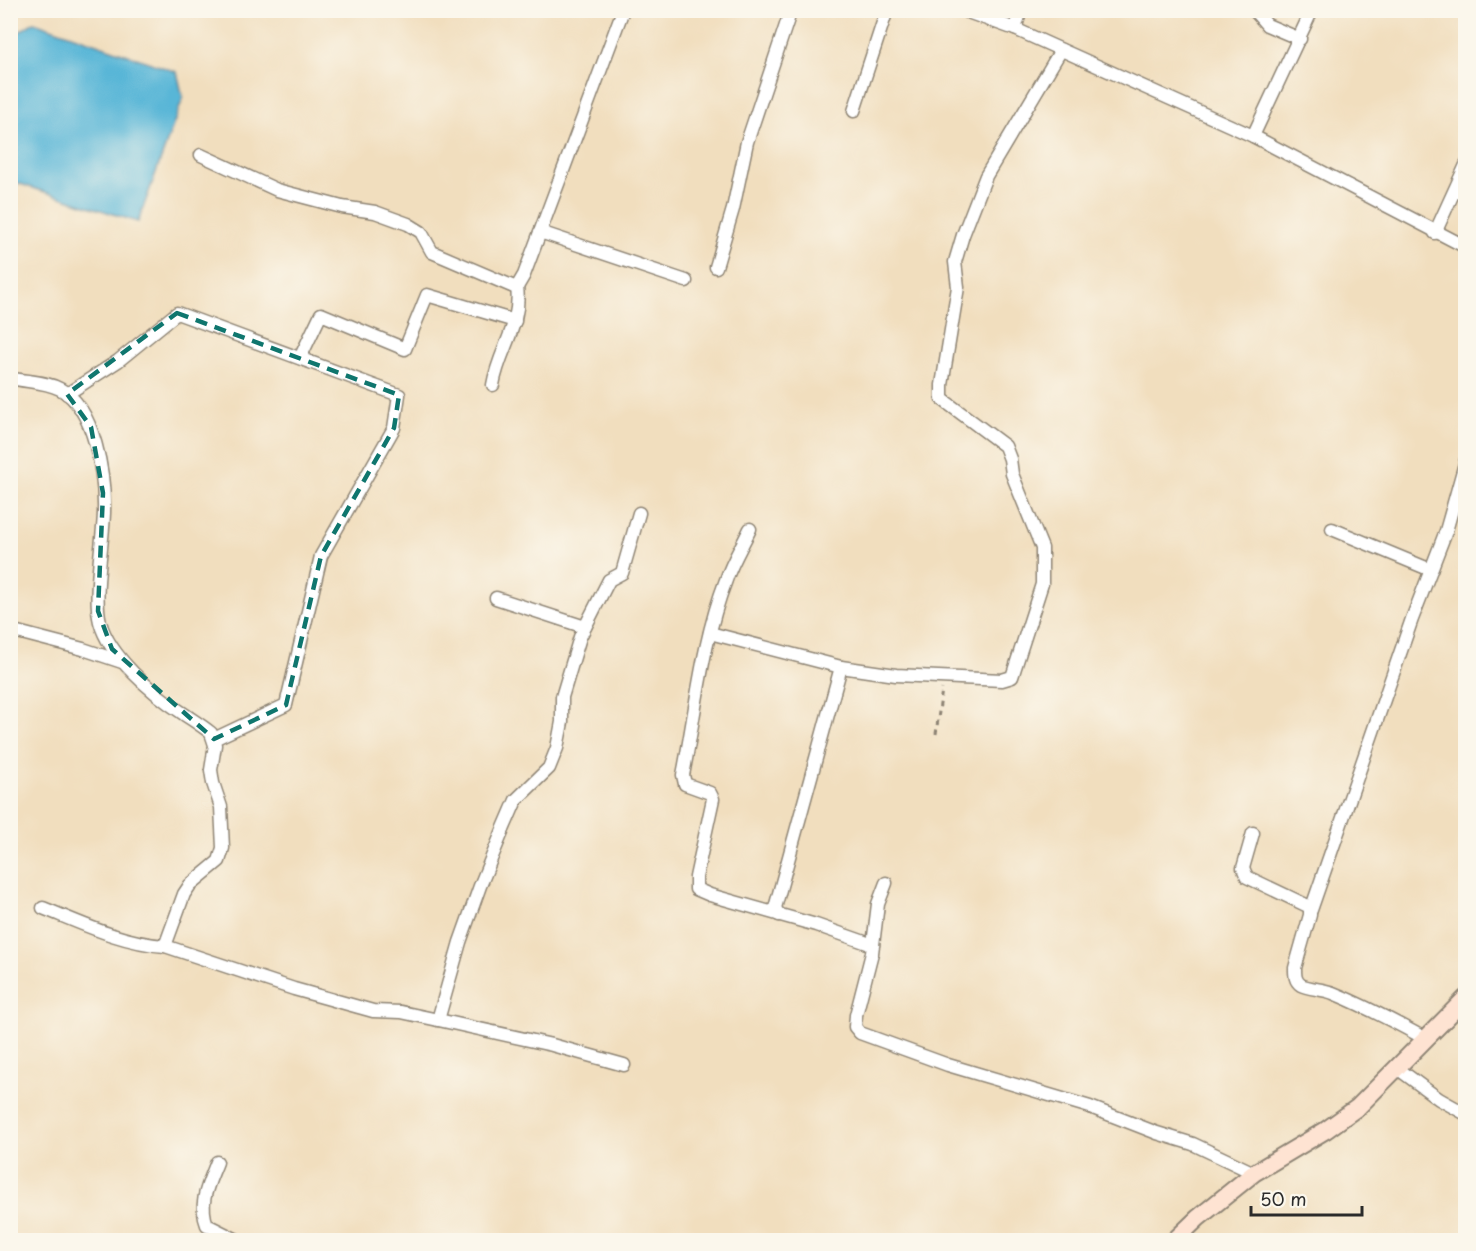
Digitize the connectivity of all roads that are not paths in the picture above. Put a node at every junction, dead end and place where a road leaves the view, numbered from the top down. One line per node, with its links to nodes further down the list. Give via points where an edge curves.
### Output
1 (623, 10): 15 (street)
2 (791, 10): 18 (street, via 747,142)
3 (887, 10): 11 (street)
4 (962, 10): 8 (street)
5 (1021, 10): 8 (street)
6 (1254, 10): 9 (street, via 1267,25)
7 (1312, 10): 9 (street)
8 (1015, 29): 10 (street)
9 (1300, 39): 12 (street)
10 (1061, 50): 12 (street); 36 (street, via 986,176 963,235 954,267 958,287 941,394 942,399 1005,446 1042,548 1042,584 1012,677 944,679)
11 (854, 111)
12 (1253, 136): 16 (street)
13 (201, 155): 20 (street, via 277,190 399,220 421,232 432,252)
14 (1466, 165): 16 (street)
15 (540, 232): 19 (street); 20 (street)
16 (1436, 232): 17 (street)
17 (1466, 247)
18 (716, 267)
19 (686, 281)
20 (517, 286): 21 (street)
21 (515, 321): 22 (street, via 427,295 405,350 321,314); 24 (street)
22 (300, 358): 25 (street, via 177,314 118,361); 37 (street, via 399,395 394,428 321,556 286,705)
23 (10, 378): 25 (street, via 54,387)
24 (493, 384)
25 (67, 394): 35 (street, via 84,415 95,441 104,511 98,611 106,638)
26 (1465, 462): 30 (street)
27 (639, 513): 32 (street, via 622,573 609,580)
28 (750, 529): 34 (street, via 726,580)
29 (1332, 529): 30 (street)
30 (1431, 570): 41 (street)
31 (496, 598): 32 (street)
32 (585, 627): 46 (street, via 564,686 557,748 549,768 516,800 464,931)
33 (10, 630): 35 (street)
34 (710, 633): 36 (street); 42 (street, via 683,775 685,784 710,793 713,799 695,886 710,895)
35 (122, 662): 37 (street)
36 (841, 667): 42 (street)
37 (214, 739): 44 (street, via 211,770 222,807 223,849 219,861 184,894)
38 (1253, 833): 41 (street, via 1243,868 1247,877 1307,904)
39 (886, 883): 43 (street, via 878,904)
40 (43, 908): 44 (street, via 126,940)
41 (1311, 910): 47 (street, via 1295,968 1299,983 1360,1004)
42 (774, 912): 43 (street)
43 (873, 945): 52 (street, via 854,1023 860,1034 1193,1143)
44 (165, 946): 46 (street, via 373,1011)
45 (1466, 998): 47 (street)
46 (438, 1020): 48 (street)
47 (1426, 1039): 49 (street)
48 (624, 1065)
49 (1396, 1068): 50 (street); 52 (street, via 1343,1119)
50 (1466, 1114)
51 (218, 1162): 53 (street, via 202,1202 203,1215 207,1225)
52 (1254, 1173): 54 (street)
53 (237, 1240)
54 (1175, 1240)

